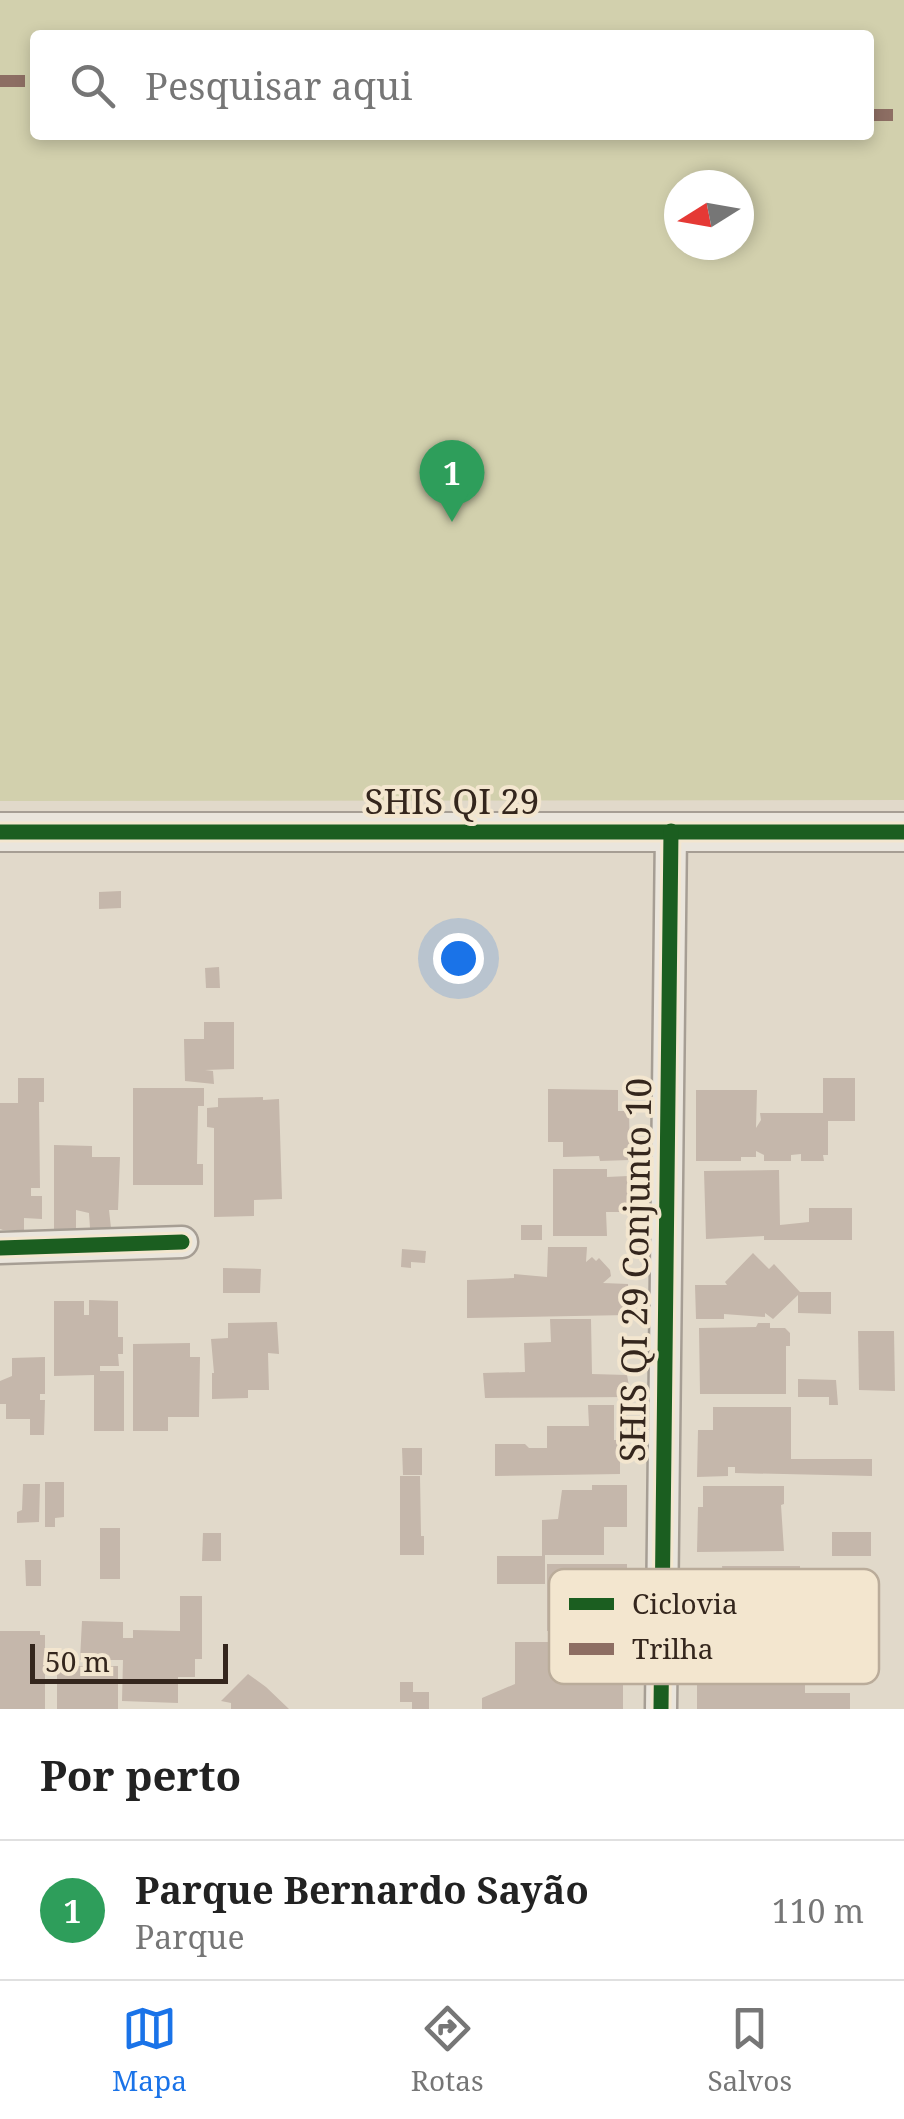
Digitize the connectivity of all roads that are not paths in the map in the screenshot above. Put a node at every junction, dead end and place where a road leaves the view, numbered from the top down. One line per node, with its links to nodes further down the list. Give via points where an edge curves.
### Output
1 (671, 831): 2 (street, SHIS QI 29); 3 (street, SHIS QI 29); 6 (street, SHIS QI 29 Conjunto 10)
2 (0, 832)
3 (904, 832)
4 (182, 1242): 5 (street)
5 (0, 1248)
6 (662, 1569)
7 (660, 1684): 8 (street, SHIS QI 29 Conjunto 10)
8 (660, 1709)

